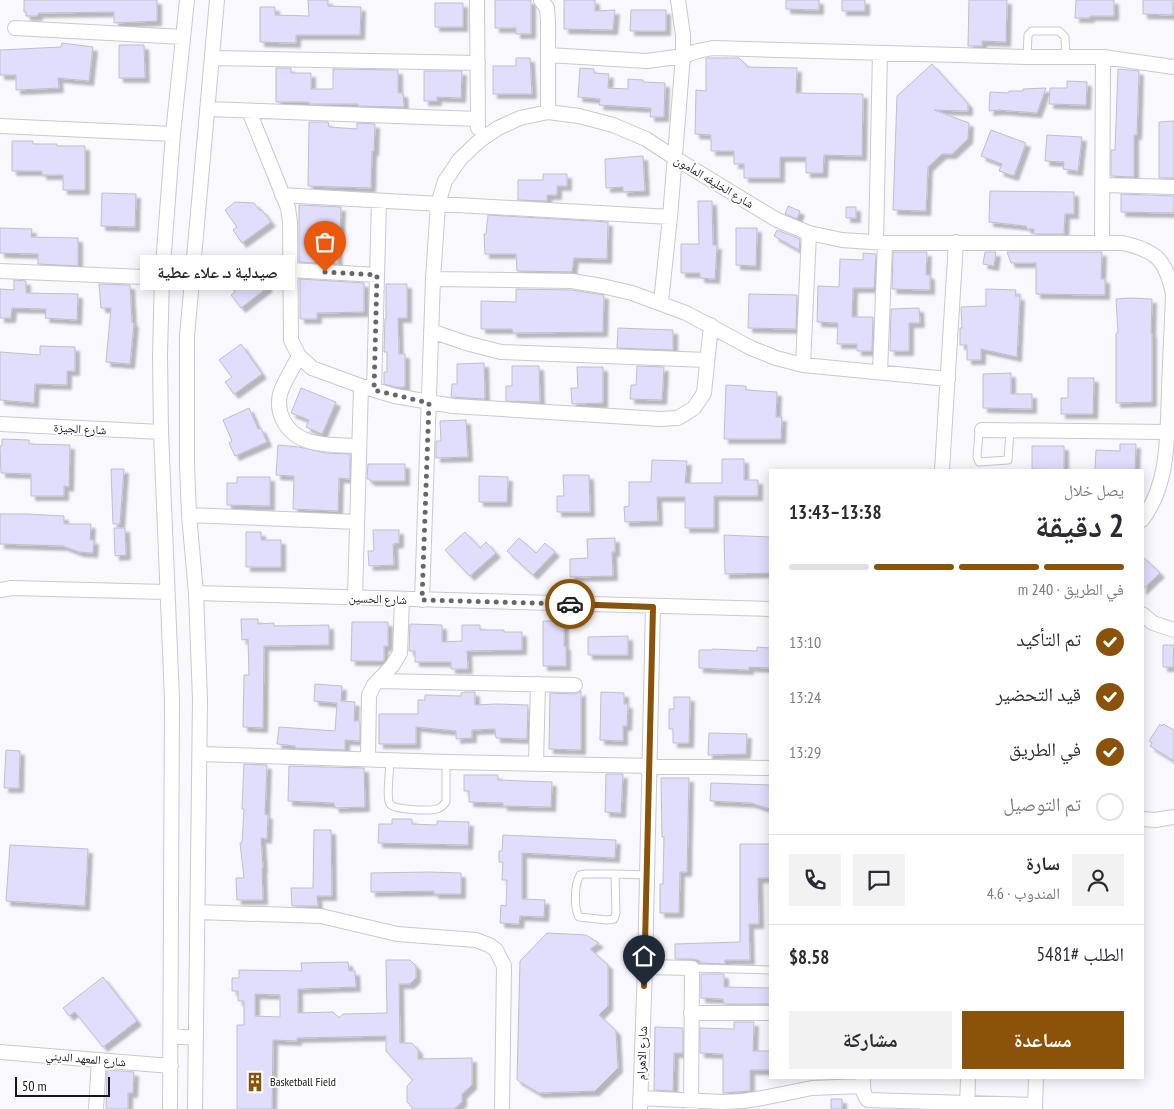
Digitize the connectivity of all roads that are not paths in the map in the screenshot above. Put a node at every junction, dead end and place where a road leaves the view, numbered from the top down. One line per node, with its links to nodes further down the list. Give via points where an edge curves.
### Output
1 (187, 0): 7 (street)
2 (217, 0): 11 (street)
3 (477, 0): 15 (street)
4 (541, 0): 9 (street, via 547,8)
5 (678, 0): 10 (street)
6 (15, 28): 7 (street)
7 (183, 37): 22 (street)
8 (880, 53): 10 (street, via 713,48); 12 (street); 32 (street)
9 (548, 54): 10 (street, via 647,61); 19 (street)
10 (683, 56): 24 (street)
11 (212, 58): 15 (street); 17 (street)
12 (1027, 58): 13 (street); 13 (lane, via 1028,36 1032,31 1055,30 1065,37)
13 (1066, 58): 14 (street)
14 (1103, 58): 16 (street); 25 (street)
15 (478, 62): 20 (street)
16 (1174, 67)
17 (207, 109): 18 (street); 39 (street)
18 (249, 111): 20 (street); 27 (street)
19 (548, 112): 23 (street, شارع الخليفه المأمون, via 520,118); 24 (street, شارع الخليفه المأمون, via 613,125 646,139)
20 (478, 119): 23 (street)
21 (0, 126): 22 (street)
22 (173, 134): 38 (street)
23 (479, 141): 29 (street, شارع الخليفه المأمون, via 460,159 445,181)
24 (675, 158): 30 (street); 31 (street, شارع الخليفه المأمون, via 777,220)
25 (1103, 185): 26 (street); 34 (street)
26 (1174, 187)
27 (282, 195): 28 (street); 35 (street, via 290,222)
28 (379, 201): 29 (street); 37 (street)
29 (438, 204): 30 (street); 40 (street, شارع الخليفه المأمون)
30 (670, 217): 42 (street)
31 (809, 233): 32 (street, شارع الخليفه المأمون, via 842,240); 47 (street)
32 (881, 242): 33 (street, شارع الخليفه المأمون); 48 (street)
33 (956, 242): 34 (street, شارع الخليفه المأمون); 49 (street)
34 (1102, 242): 41 (street, شارع الخليفه المأمون, via 1141,247 1158,258 1169,274)
35 (290, 270): 37 (street); 45 (street, via 291,340)
36 (0, 271): 38 (street)
37 (377, 275): 50 (street)
38 (162, 278): 39 (street); 55 (street)
39 (192, 279): 59 (street, via 187,336)
40 (433, 279): 42 (street, via 572,282 602,286); 44 (street, شارع الخليفه المأمون)
41 (1174, 294): 56 (street, شارع الخليفه المأمون)
42 (661, 302): 43 (street)
43 (711, 325): 46 (street); 47 (street, via 751,348)
44 (431, 331): 46 (street, via 501,352); 51 (street, شارع الخليفه المأمون)
45 (299, 356): 50 (street, via 312,368); 57 (street, via 280,393 280,409 285,423 300,439 310,443)
46 (707, 360): 51 (street, via 704,393 694,408 678,418 615,417)
47 (803, 365): 48 (street)
48 (880, 372): 49 (street)
49 (948, 379): 58 (street)
50 (368, 388): 51 (street); 57 (street)
51 (429, 403): 67 (street, شارع الخليفه المأمون)
52 (0, 424): 55 (street, شارع الجيزة)
53 (982, 430): 54 (street); 54 (lane, via 979,433 979,462 1008,460)
54 (1010, 431): 56 (street)
55 (161, 432): 63 (street)
56 (1169, 437): 60 (street, شارع الخليفه المأمون, via 1158,490)
57 (359, 446): 61 (street)
58 (942, 469)
59 (189, 515): 61 (street); 64 (street)
60 (1144, 518)
61 (357, 522): 65 (street)
62 (4, 587): 63 (street)
63 (166, 592): 92 (street, via 172,708)
64 (196, 593): 65 (street, شارع الحسين); 75 (street)
65 (355, 598): 66 (street, شارع الحسين)
66 (402, 600): 67 (street, شارع الحسين); 72 (street, via 400,653)
67 (422, 600): 68 (street, شارع الحسين)
68 (653, 607): 69 (street, شارع الحسين); 80 (street, شارع الاهرام)
69 (769, 609)
70 (1144, 615): 71 (street)
71 (1174, 630)
72 (378, 681): 73 (street); 76 (street, via 368,701)
73 (538, 684): 74 (street); 79 (street)
74 (575, 685)
75 (200, 754): 76 (street); 86 (street)
76 (368, 759): 77 (street)
77 (390, 760): 78 (street); 78 (lane, via 389,801 399,808 434,809 443,806 446,802)
78 (446, 762): 79 (street)
79 (536, 763): 80 (street)
80 (649, 765): 81 (street); 85 (street, شارع الاهرام)
81 (769, 768)
82 (1174, 817): 83 (street)
83 (1144, 819)
84 (615, 874): 84 (lane, via 614,919 579,917 576,912 580,875); 85 (lane)
85 (647, 875): 87 (street, شارع الاهرام)
86 (198, 912): 93 (street); 107 (street, via 321,916 397,934 476,940 489,944 504,966)
87 (645, 967): 88 (street); 100 (street, شارع الاهرام)
88 (692, 968): 89 (lane); 90 (street)
89 (769, 970)
90 (692, 1013): 91 (street); 101 (street)
91 (769, 1013)
92 (171, 1036): 93 (street); 96 (street)
93 (196, 1038): 106 (street)
94 (0, 1052): 95 (street, شارع المعهد الديني)
95 (99, 1060): 96 (street, شارع المعهد الديني); 104 (street)
96 (171, 1066): 105 (street)
97 (968, 1079): 102 (street)
98 (1036, 1079): 103 (street)
99 (863, 1082): 101 (street, via 742,1101); 102 (street, via 864,1097 868,1100)
100 (640, 1104): 101 (street)
101 (691, 1105)
102 (967, 1106): 103 (street)
103 (1035, 1107)
104 (96, 1109)
105 (170, 1109)
106 (195, 1109)
107 (502, 1109)

